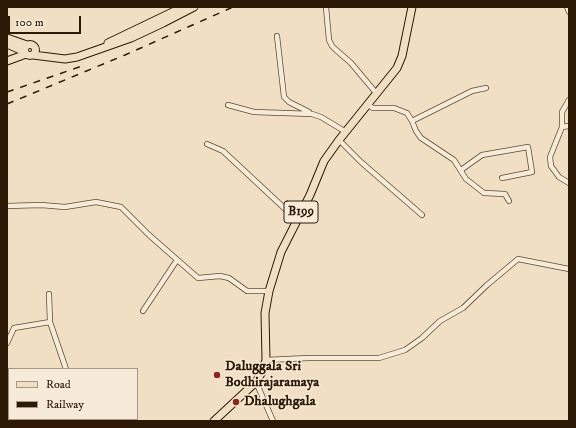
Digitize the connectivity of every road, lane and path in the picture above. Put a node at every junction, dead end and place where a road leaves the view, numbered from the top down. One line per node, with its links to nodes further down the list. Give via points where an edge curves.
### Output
1 (183, 7): 10 (main road)
2 (194, 7): 10 (main road, via 131,38)
3 (326, 7): 14 (street, via 329,40 332,46 351,62)
4 (412, 7): 14 (main road, B199, via 402,56 397,68)
5 (567, 7): 6 (street)
6 (569, 12)
7 (277, 36): 18 (street, via 284,97)
8 (7, 38): 11 (main road)
9 (7, 44): 11 (main road)
10 (96, 50): 11 (main road, via 69,59)
11 (29, 51): 12 (main road)
12 (7, 61)
13 (486, 88): 19 (street, via 472,91)
14 (377, 94): 17 (main road, B199)
15 (569, 100): 21 (street, via 562,112)
16 (228, 105): 18 (street, via 254,112)
17 (368, 105): 19 (street, via 374,108 394,108 407,113); 22 (main road, B199)
18 (312, 114): 22 (street)
19 (412, 121): 25 (street, via 421,138 454,160)
20 (569, 126): 21 (street)
21 (562, 127): 27 (street, via 550,157 551,166 559,177)
22 (346, 132): 23 (main road, B199)
23 (339, 140): 30 (street, via 360,162); 31 (main road, B199, via 324,161)
24 (207, 144): 31 (street, via 223,151)
25 (461, 170): 26 (street, via 482,155 528,147 532,172); 28 (street, via 466,179 484,193 505,194)
26 (502, 178)
27 (569, 183)
28 (509, 201)
29 (7, 206): 32 (street, via 41,204 65,207 96,202 121,207)
30 (422, 215)
31 (297, 220): 34 (main road, B199, via 281,252)
32 (177, 260): 34 (street, via 198,278 220,276 230,278 247,291); 36 (street)
33 (569, 269): 39 (street, via 518,259 463,308 440,322 422,338 404,350 379,358)
34 (269, 292): 39 (main road, B199, via 265,313)
35 (49, 294): 37 (street)
36 (143, 311)
37 (50, 322): 38 (street, via 14,328); 40 (street)
38 (7, 343)
39 (266, 360): 41 (main road, B199)
40 (66, 368)
41 (256, 382): 42 (main road, B199); 43 (street)
42 (214, 421)
43 (273, 421)

